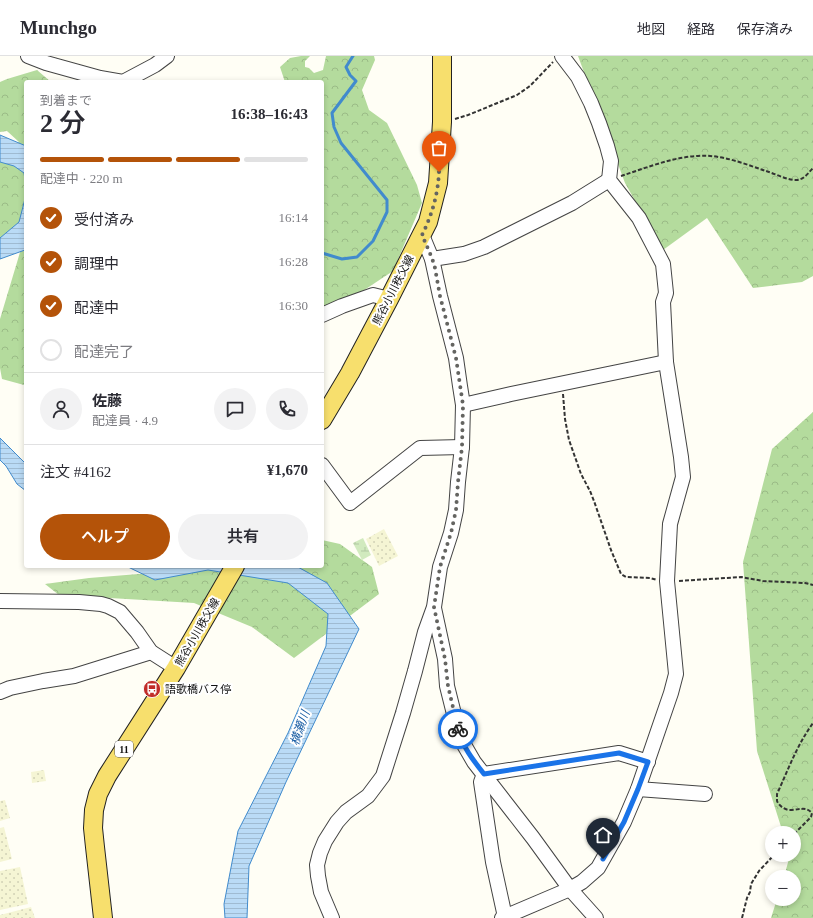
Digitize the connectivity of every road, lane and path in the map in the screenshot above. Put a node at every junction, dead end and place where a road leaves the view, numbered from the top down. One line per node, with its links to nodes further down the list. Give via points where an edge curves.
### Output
1 (28, 56): 5 (street)
2 (168, 56): 6 (street)
3 (442, 56): 7 (main road, 熊谷小川秩父線)
4 (558, 58): 7 (path, via 530,86 517,94 468,115); 9 (street, via 578,77 591,103 608,146 611,161)
5 (112, 80)
6 (127, 80)
7 (442, 122): 10 (main road, 熊谷小川秩父線, via 438,183)
8 (813, 168): 9 (path, via 797,180 719,157 698,156 680,158)
9 (609, 180): 11 (street, via 572,203 484,247 464,254); 14 (street, via 640,218 663,264 666,293 663,302)
10 (422, 235): 11 (street); 12 (main road, 熊谷小川秩父線)
11 (432, 258): 16 (street, via 456,358)
12 (389, 299): 13 (street, via 373,295); 17 (main road, 熊谷小川秩父線)
13 (324, 314)
14 (666, 362): 15 (street); 21 (street, via 683,477 670,524)
15 (562, 383): 16 (street); 21 (path, via 569,440 621,574 626,578)
16 (463, 405): 18 (street)
17 (324, 417)
18 (462, 447): 19 (street, via 420,448 350,503); 24 (street, via 456,510 440,567)
19 (324, 468)
20 (234, 568): 26 (main road, 熊谷小川秩父線 / 11)
21 (667, 581): 22 (path, via 742,577); 29 (street, via 676,674)
22 (813, 585)
23 (0, 601): 25 (street, via 79,602 108,606 120,612)
24 (434, 607): 30 (street, via 459,734 462,743); 38 (street, via 383,776 368,796 346,812 320,853 318,876 321,892)
25 (151, 652): 26 (street); 27 (street, via 74,676)
26 (176, 668): 37 (main road, 熊谷小川秩父線 / 11, via 98,794 94,810 94,828)
27 (0, 692)
28 (813, 723): 33 (path, via 777,794 777,801 781,807 789,810 802,808 812,813)
29 (648, 762): 30 (street, via 619,753); 31 (street)
30 (484, 774): 35 (street); 36 (street, via 481,782)
31 (638, 789): 32 (street); 35 (street, via 624,822 598,868)
32 (705, 794)
33 (801, 827)
34 (767, 862): 40 (path, via 751,884)
35 (570, 889): 36 (street); 39 (street)
36 (504, 917)
37 (103, 918)
38 (332, 918)
39 (596, 918)
40 (742, 918)

